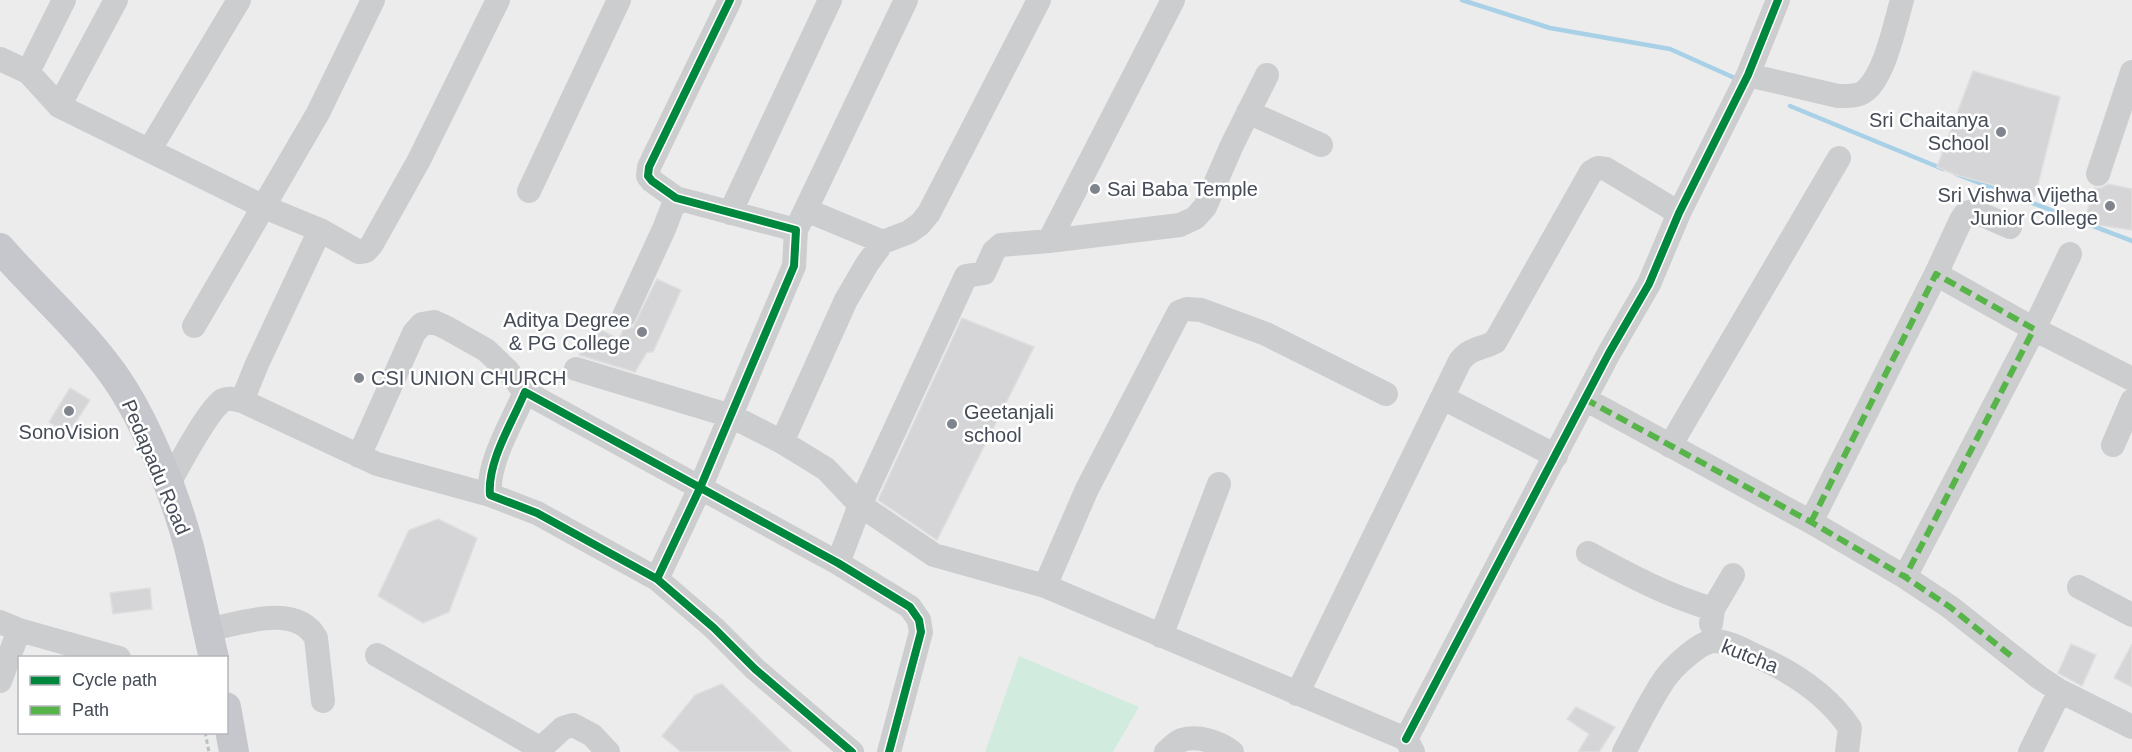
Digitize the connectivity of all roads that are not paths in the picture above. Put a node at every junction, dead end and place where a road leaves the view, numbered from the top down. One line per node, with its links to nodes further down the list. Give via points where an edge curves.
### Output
1 (64, 0): 15 (street)
2 (116, 0): 19 (street)
3 (239, 0): 22 (street)
4 (373, 0): 27 (street, via 318,113)
5 (498, 0): 31 (street, via 419,160 366,251 359,252)
6 (619, 0): 25 (street)
7 (730, 0): 26 (street, via 649,167 648,176)
8 (830, 0): 28 (street)
9 (906, 0): 32 (street)
10 (1039, 0): 35 (street, via 929,213 920,224)
11 (1173, 0): 33 (street)
12 (1778, 0): 18 (street)
13 (1902, 0): 18 (street, via 1886,54 1865,90 1852,96 1838,96)
14 (0, 59): 15 (street)
15 (28, 72): 19 (street)
16 (2132, 72): 24 (street)
17 (1267, 75): 20 (street)
18 (1748, 75): 29 (street)
19 (59, 106): 22 (street)
20 (1257, 116): 21 (street); 33 (street, via 1195,218 1180,225)
21 (1321, 145)
22 (150, 149): 27 (street)
23 (1839, 158): 53 (street)
24 (2098, 174)
25 (529, 191)
26 (674, 202): 28 (street); 39 (street)
27 (264, 207): 31 (street); 40 (street)
28 (730, 213): 32 (street)
29 (1678, 213): 46 (street, via 1606,168 1591,172 1495,342 1467,352); 47 (street, via 1649,284)
30 (2010, 227): 38 (street, via 1974,211 1966,213)
31 (320, 230): 48 (street)
32 (798, 234): 35 (street); 50 (street, via 794,266)
33 (1049, 241): 60 (street, via 1001,245 989,262 966,276)
34 (0, 248): 57 (main road, Pedapadu Road, via 119,382 138,414)
35 (877, 251): 51 (street, via 846,300)
36 (2070, 254): 41 (street)
37 (0, 271): 74 (main road, via 98,375 121,416 146,471 189,614)
38 (1936, 274): 41 (street); 61 (street)
39 (624, 316)
40 (194, 326)
41 (2034, 329): 43 (street); 65 (street)
42 (576, 369): 50 (street)
43 (2132, 379)
44 (525, 392): 54 (street, via 486,350 434,322 422,324 414,333); 58 (street); 59 (street, via 492,467)
45 (1386, 394): 67 (street, via 1266,334 1201,310 1179,312 1087,489)
46 (1443, 398): 55 (street); 79 (street)
47 (1585, 399): 53 (street); 55 (street)
48 (242, 401): 54 (street); 57 (street, via 223,401 186,452)
49 (2132, 401): 52 (street)
50 (731, 416): 51 (street); 58 (street)
51 (782, 442): 60 (street, via 826,469)
52 (2113, 445)
53 (1670, 446): 61 (street)
54 (359, 456): 59 (street)
55 (1556, 456): 82 (street)
56 (1219, 484): 72 (street)
57 (168, 485): 74 (main road, Pedapadu Road, via 188,545)
58 (700, 488): 63 (street); 66 (street)
59 (489, 495): 66 (street, via 537,513)
60 (860, 505): 63 (street); 67 (street, via 934,555)
61 (1811, 522): 65 (street)
62 (1588, 553): 69 (street, via 1671,596)
63 (838, 563): 86 (street, via 910,607 919,620 921,632)
64 (1733, 574): 69 (street)
65 (1905, 577): 78 (street)
66 (657, 579): 85 (street)
67 (1045, 586): 72 (street)
68 (2079, 587): 70 (street)
69 (1713, 609): 73 (street)
70 (2132, 615)
71 (10, 626): 76 (street); 77 (street)
72 (1161, 636): 79 (street)
73 (1713, 641): 89 (street, kutcha, via 1687,656 1665,678); 90 (street, kutcha, via 1776,665 1824,697 1850,728)
74 (206, 648): 80 (street, via 270,617 284,618 311,630 316,638)
75 (377, 655): 83 (street)
76 (115, 656)
77 (0, 681)
78 (2060, 690): 81 (street); 91 (street)
79 (1297, 694): 82 (street)
80 (323, 701)
81 (2132, 727)
82 (1409, 746)
83 (539, 750): 84 (street, via 563,728 573,725 592,735)
84 (608, 752)
85 (852, 752)
86 (890, 752)
87 (1166, 752): 88 (street, via 1180,741 1199,738)
88 (1232, 752)
89 (1624, 752)
90 (1847, 752)
91 (2030, 752)

